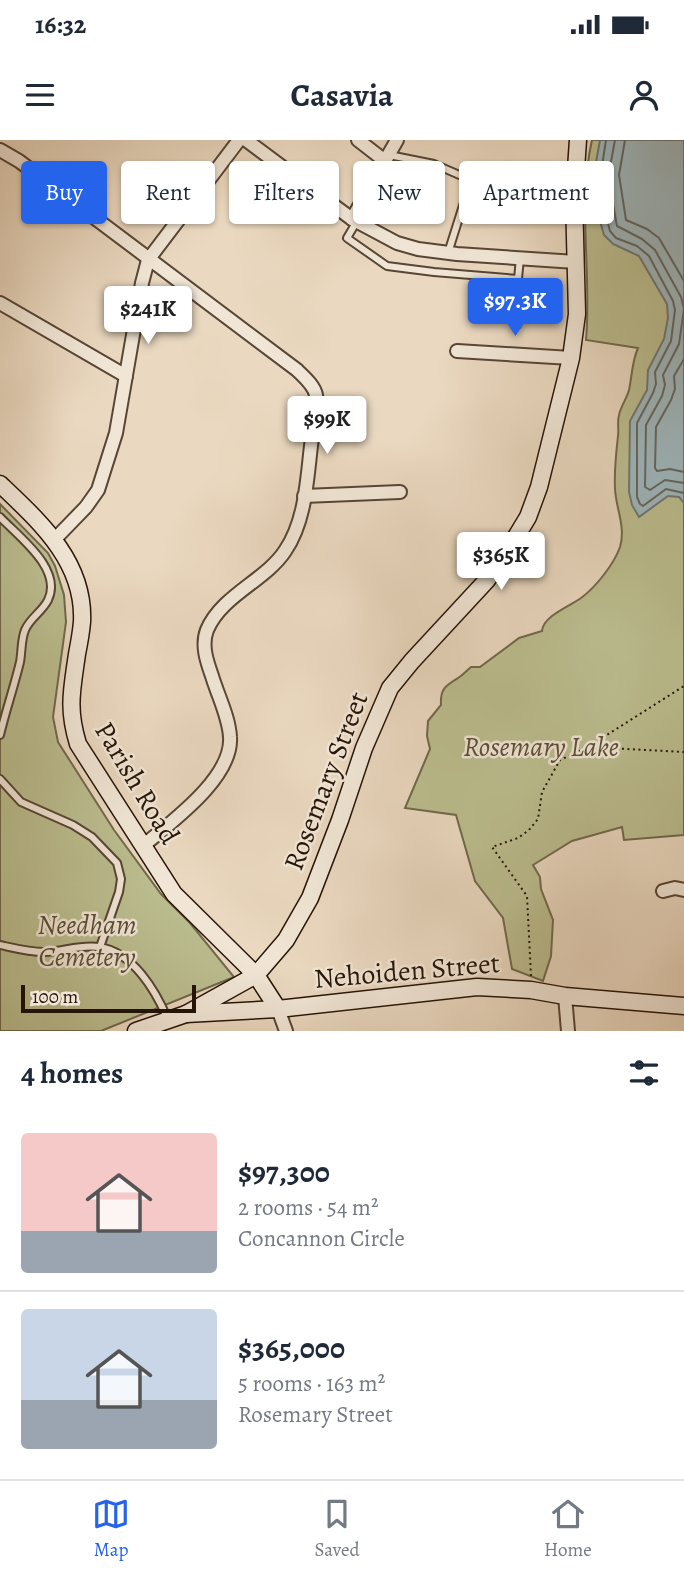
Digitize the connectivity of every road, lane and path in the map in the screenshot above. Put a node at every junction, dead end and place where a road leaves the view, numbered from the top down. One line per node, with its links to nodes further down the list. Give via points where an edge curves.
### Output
1 (239, 140): 16 (street)
2 (246, 140): 11 (street)
3 (358, 140): 7 (street)
4 (397, 140): 7 (street)
5 (578, 140): 17 (street, Rosemary Street)
6 (0, 150): 16 (street)
7 (387, 158): 8 (street); 9 (lane, via 434,164)
8 (385, 161)
9 (459, 175)
10 (459, 218): 14 (lane)
11 (353, 219)
12 (353, 224): 18 (lane, via 347,238 387,266)
13 (362, 224): 14 (street, via 397,243)
14 (448, 253): 15 (street)
15 (520, 258): 17 (street); 18 (lane)
16 (148, 260): 23 (street); 26 (street, via 311,384 316,415)
17 (576, 262): 22 (street, Rosemary Street, via 577,314)
18 (518, 279): 20 (lane)
19 (0, 303): 23 (street)
20 (517, 325)
21 (457, 351): 22 (street)
22 (571, 358): 39 (street, Rosemary Street, via 528,517 487,580 390,688 310,898 286,940)
23 (126, 376): 28 (street, via 116,433 98,490)
24 (0, 484): 28 (street, Parish Road)
25 (400, 492): 26 (street)
26 (304, 496): 34 (street, via 285,552 219,611 205,636 210,672 229,727 226,761 191,804)
27 (0, 517): 30 (lane, via 42,563 52,586 47,602 24,632)
28 (54, 539): 34 (street, Parish Road, via 80,593 82,621 71,721 78,744)
29 (684, 686): 31 (path)
30 (0, 735)
31 (588, 747): 32 (path); 40 (path, via 560,760 542,792 538,819 529,830 492,847 527,896)
32 (684, 752)
33 (0, 779): 38 (lane, via 21,802 92,837 117,863 119,892)
34 (143, 846): 39 (street, Parish Road, via 180,901)
35 (684, 890): 36 (street)
36 (663, 891)
37 (0, 945): 38 (lane, via 42,952)
38 (100, 947): 45 (lane, via 143,976)
39 (256, 975): 43 (street, Parish Road); 44 (street, Rosemary Street)
40 (531, 990): 41 (street, Nehoiden Street); 43 (street, Nehoiden Street, via 477,987)
41 (565, 996): 42 (street, Nehoiden Street); 48 (street)
42 (684, 1006)
43 (278, 1009): 44 (street, Nehoiden Street); 47 (street)
44 (187, 1014): 45 (street, Nehoiden Street)
45 (168, 1020): 46 (street, Nehoiden Street)
46 (136, 1031)
47 (286, 1031)
48 (568, 1031)

